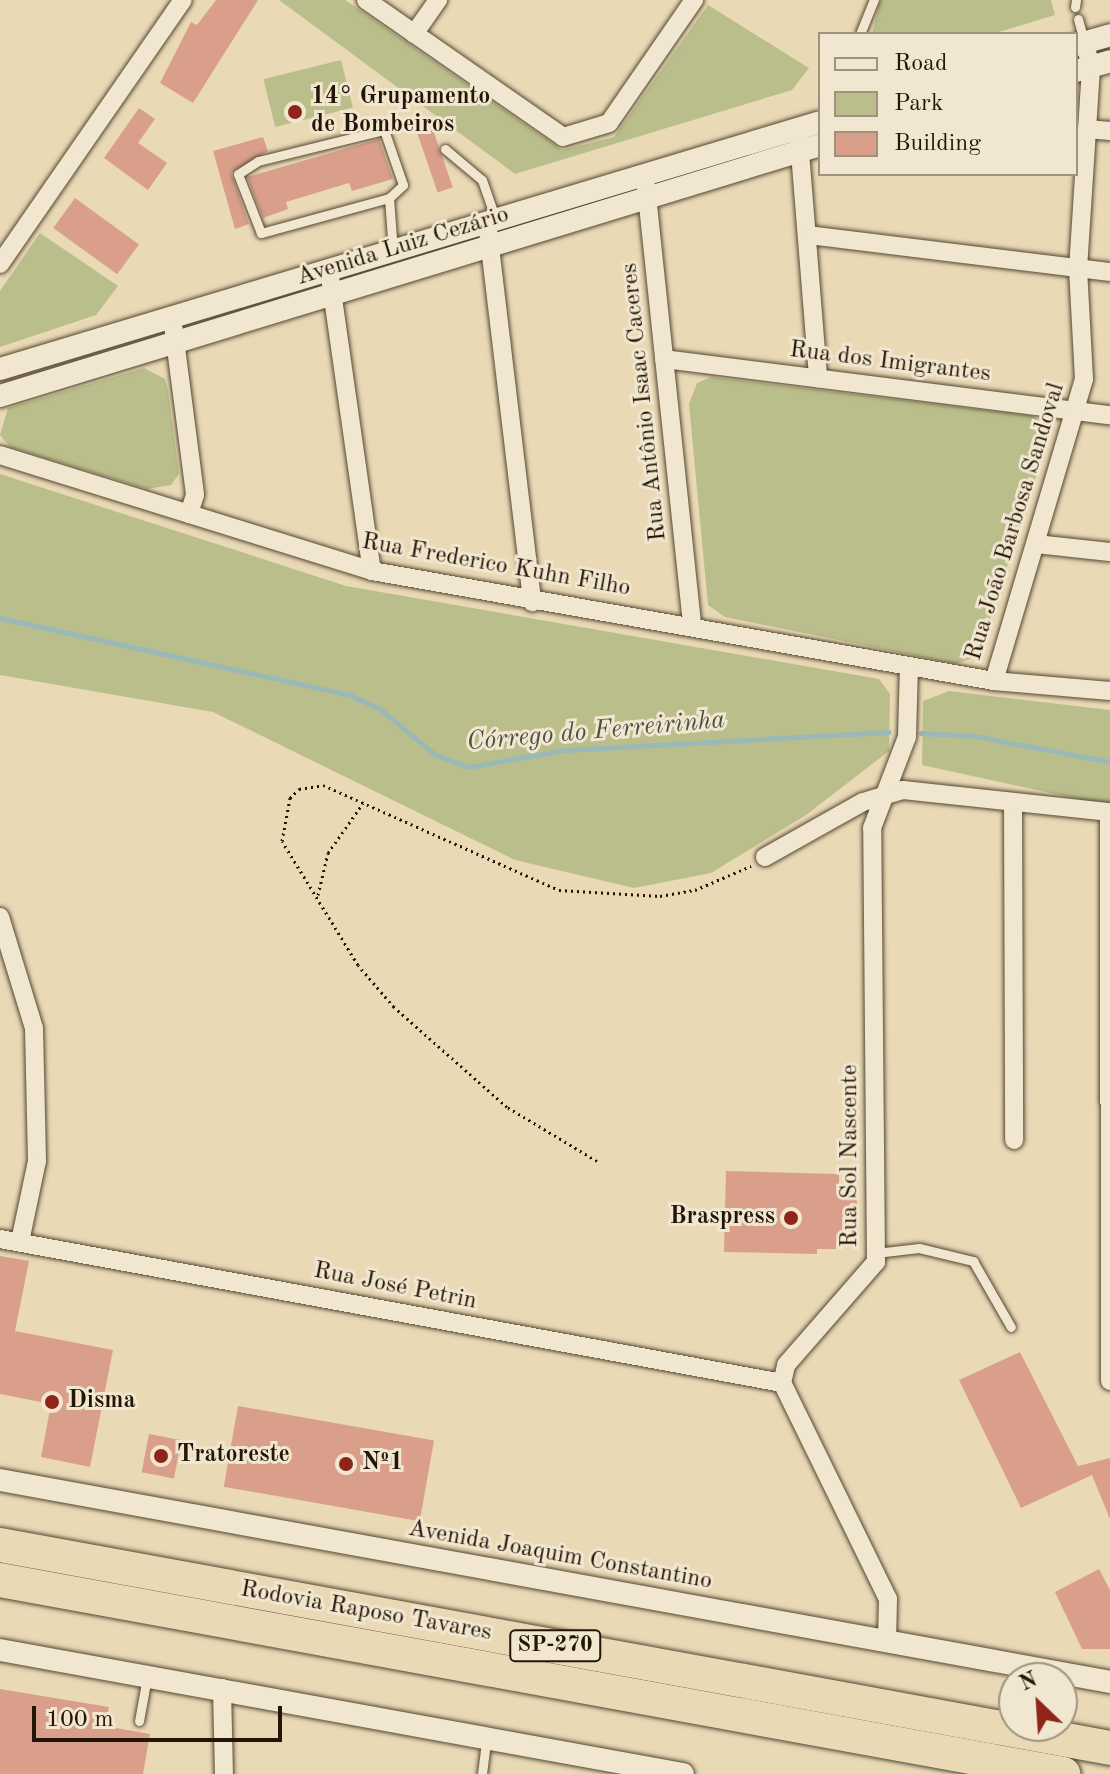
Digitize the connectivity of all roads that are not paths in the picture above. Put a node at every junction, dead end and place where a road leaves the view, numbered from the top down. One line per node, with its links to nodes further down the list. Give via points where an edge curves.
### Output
1 (183, 0): 24 (street)
2 (366, 0): 8 (street)
3 (438, 0): 8 (street)
4 (694, 0): 8 (street, via 609,123 563,137)
5 (874, 0): 7 (lane)
6 (1078, 19): 10 (lane)
7 (861, 32)
8 (414, 34)
9 (1110, 35): 10 (street)
10 (1080, 44): 11 (street, Rua João Barbosa Sandoval)
11 (1092, 66): 13 (street, Rua João Barbosa Sandoval)
12 (818, 125): 15 (street, Avenida Luiz Cezário)
13 (1087, 129): 14 (street); 25 (street, Rua João Barbosa Sandoval)
14 (1110, 131)
15 (806, 142): 17 (street, Avenida Luiz Cezário); 19 (street, Avenida Luiz Cezário); 21 (street)
16 (445, 149): 20 (lane, via 482,180)
17 (645, 175): 19 (street, Rua Antônio Isaac Caceres); 20 (street, Avenida Luiz Cezário)
18 (389, 198): 18 (lane, via 403,185 384,130 271,157 238,174 261,233); 22 (lane)
19 (648, 198): 23 (street, Avenida Luiz Cezário); 32 (street, Rua Antônio Isaac Caceres)
20 (492, 221): 22 (street, Avenida Luiz Cezário); 23 (street)
21 (808, 235): 25 (street); 34 (street)
22 (402, 248): 26 (street, Avenida Luiz Cezário); 27 (street)
23 (490, 249): 27 (street, Avenida Luiz Cezário); 43 (street)
24 (0, 264)
25 (1078, 269): 28 (street); 36 (street, Rua João Barbosa Sandoval, via 1084,379)
26 (329, 270): 29 (street); 30 (street, Avenida Luiz Cezário)
27 (416, 271): 29 (street, Avenida Luiz Cezário)
28 (1110, 272)
29 (332, 296): 31 (street, Avenida Luiz Cezário); 42 (street)
30 (172, 317): 31 (street); 33 (street, Avenida Luiz Cezário)
31 (175, 342): 35 (street, Avenida Luiz Cezário); 39 (street, via 195,495)
32 (664, 359): 34 (street, Rua dos Imigrantes); 44 (street, Rua Antônio Isaac Caceres)
33 (0, 369)
34 (818, 378): 36 (street, Rua dos Imigrantes)
35 (0, 396)
36 (1076, 411): 37 (street, Rua dos Imigrantes); 40 (street, Rua João Barbosa Sandoval)
37 (1110, 415)
38 (0, 455): 39 (street, Rua Frederico Kuhn Filho)
39 (189, 514): 42 (street, Rua Frederico Kuhn Filho)
40 (1036, 544): 41 (street); 46 (street, Rua João Barbosa Sandoval)
41 (1110, 552)
42 (372, 571): 43 (street, Rua Frederico Kuhn Filho)
43 (532, 602): 44 (street, Rua Frederico Kuhn Filho)
44 (692, 624): 45 (street, Rua Frederico Kuhn Filho)
45 (909, 666): 46 (street, Rua Frederico Kuhn Filho); 48 (street, Rua Sol Nascente, via 907,737)
46 (994, 681): 47 (street, Rua Frederico Kuhn Filho)
47 (1110, 691)
48 (883, 795): 49 (street, via 947,792); 51 (street); 58 (street, Rua Sol Nascente, via 872,828)
49 (1013, 802): 50 (street); 54 (street)
50 (1110, 812): 53 (street)
51 (765, 857)
52 (0, 917): 57 (street, via 34,1028 37,1161)
53 (1109, 1100): 55 (street)
54 (1014, 1140)
55 (1109, 1202): 59 (street)
56 (0, 1239): 57 (street, Rua José Petrin)
57 (20, 1242): 63 (street, Rua José Petrin)
58 (876, 1253): 60 (lane, via 919,1248 973,1261 983,1270); 63 (street, Rua Sol Nascente, via 865,1280 786,1365)
59 (1109, 1284): 61 (street)
60 (1011, 1327)
61 (1109, 1359): 62 (street)
62 (1110, 1381)
63 (782, 1383): 67 (street, via 888,1599)
64 (0, 1480): 67 (street, Avenida Joaquim Constantino)
65 (0, 1545): 74 (highway, Rodovia Raposo Tavares / SP-270)
66 (0, 1580): 78 (highway, Rodovia Raposo Tavares / SP-270)
67 (887, 1641): 70 (street, Avenida Joaquim Constantino)
68 (0, 1650): 69 (street)
69 (148, 1676): 71 (street); 72 (lane)
70 (1110, 1682)
71 (222, 1688): 73 (street); 75 (street)
72 (139, 1721)
73 (486, 1739): 76 (lane); 77 (street)
74 (1110, 1748)
75 (224, 1774)
76 (482, 1774)
77 (683, 1774)
78 (1063, 1774)

